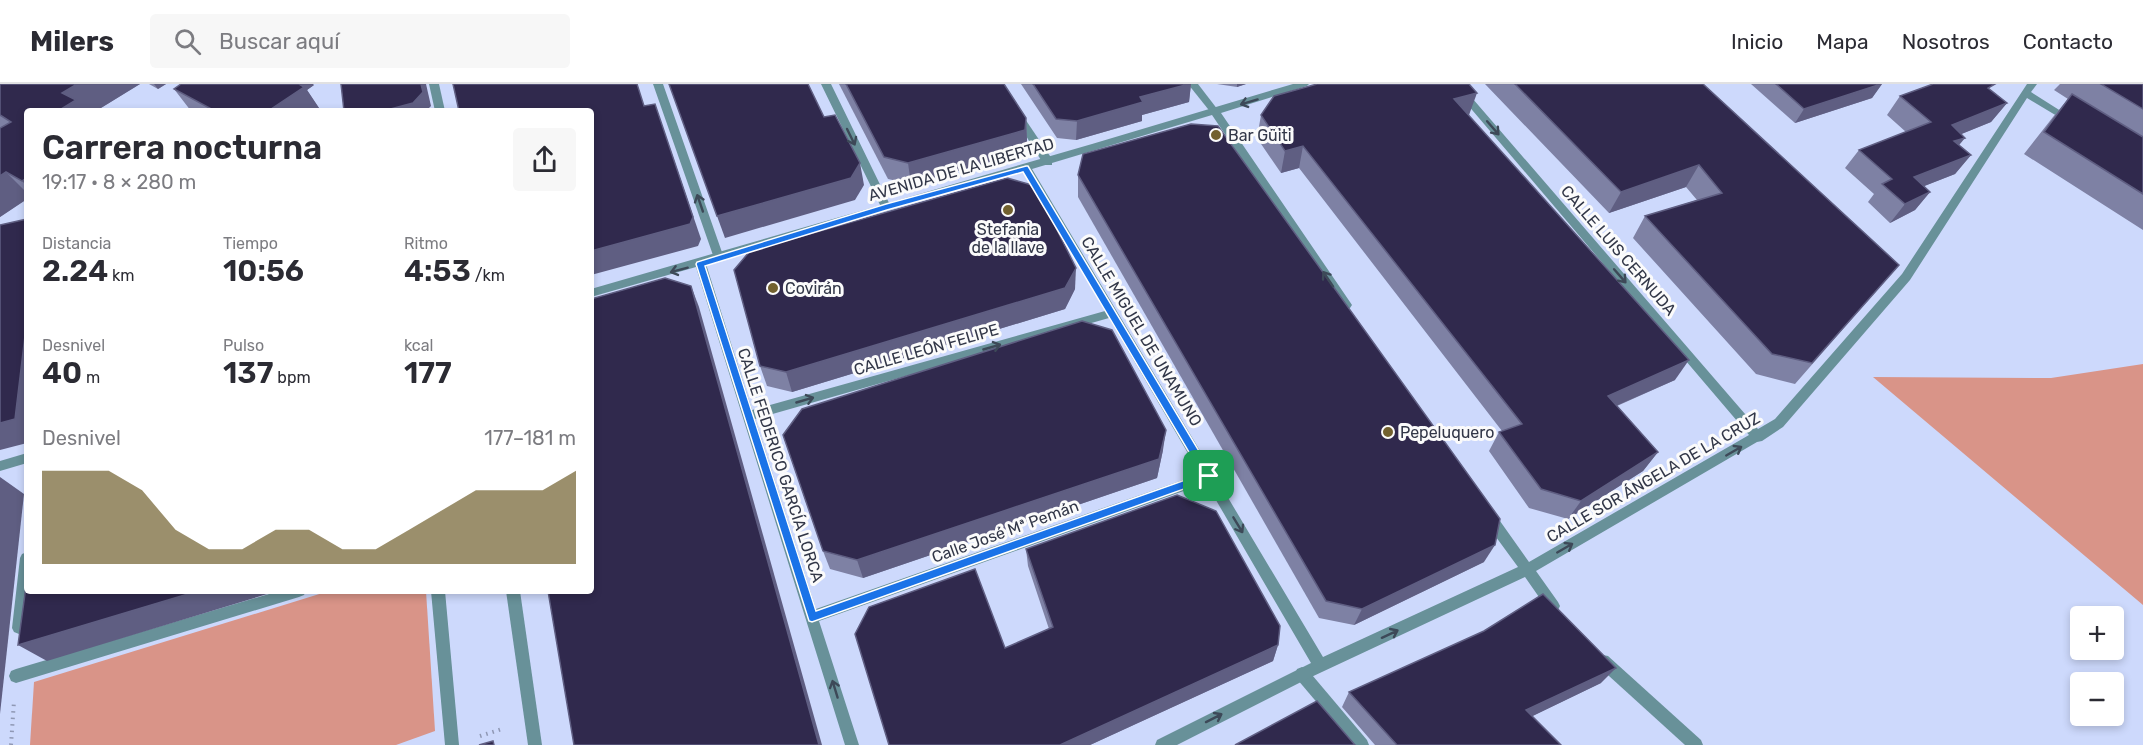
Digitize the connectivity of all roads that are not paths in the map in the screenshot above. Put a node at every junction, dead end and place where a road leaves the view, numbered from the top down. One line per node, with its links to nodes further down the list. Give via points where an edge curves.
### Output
1 (434, 84): 9 (street)
2 (658, 84): 15 (street, one-way to 2)
3 (825, 84): 14 (street, one-way to 14)
4 (1193, 84): 10 (street)
5 (1304, 84): 10 (street, AVENIDA DE LA LIBERTAD, one-way to 10)
6 (1455, 84): 21 (street, CALLE LUIS CERNUDA, one-way to 21)
7 (2028, 88): 11 (street); 21 (street, CALLE SOR ÁNGELA DE LA CRUZ, via 1902,273 1779,423)
8 (1011, 104): 12 (street)
9 (439, 108)
10 (1215, 112): 12 (street, AVENIDA DE LA LIBERTAD); 19 (street, one-way to 10)
11 (2084, 128)
12 (1048, 162): 13 (street, AVENIDA DE LA LIBERTAD)
13 (1026, 168): 14 (street, AVENIDA DE LA LIBERTAD); 18 (street, CALLE MIGUEL DE UNAMUNO)
14 (886, 207): 15 (street, AVENIDA DE LA LIBERTAD)
15 (719, 258): 16 (street, AVENIDA DE LA LIBERTAD)
16 (700, 264): 17 (street, AVENIDA DE LA LIBERTAD, one-way to 17); 20 (street, CALLE FEDERICO GARCÍA LORCA)
17 (594, 292)
18 (1112, 313): 20 (street, CALLE LEÓN FELIPE, one-way to 18); 24 (street, CALLE MIGUEL DE UNAMUNO)
19 (1354, 317)
20 (748, 416): 31 (street, CALLE FEDERICO GARCÍA LORCA)
21 (1758, 437): 26 (street, CALLE SOR ÁNGELA DE LA CRUZ, one-way to 21)
22 (24, 459): 23 (street)
23 (0, 466)
24 (1209, 476): 31 (street, Calle José Mª Pemán); 35 (street, CALLE MIGUEL DE UNAMUNO, one-way to 35)
25 (1486, 512): 26 (street)
26 (1526, 570): 32 (street); 35 (street, CALLE SOR ÁNGELA DE LA CRUZ, one-way to 26)
27 (24, 584): 33 (street)
28 (289, 594): 37 (street)
29 (438, 594): 38 (street)
30 (513, 594): 39 (street)
31 (812, 617): 40 (street, CALLE FEDERICO GARCÍA LORCA, one-way to 31)
32 (1563, 618)
33 (19, 628)
34 (1595, 653): 43 (street)
35 (1321, 666): 36 (street, CALLE SOR ÁNGELA DE LA CRUZ)
36 (1302, 674): 41 (street, CALLE SOR ÁNGELA DE LA CRUZ, one-way to 36); 42 (street)
37 (15, 676)
38 (453, 745)
39 (534, 745)
40 (852, 745)
41 (1162, 745)
42 (1362, 745)
43 (1696, 745)

